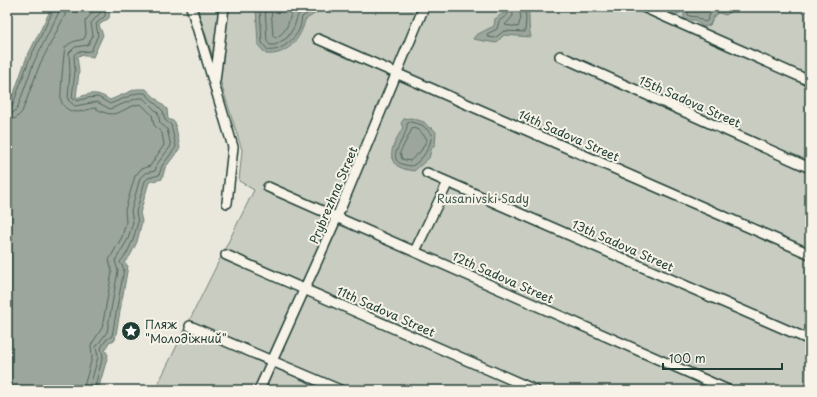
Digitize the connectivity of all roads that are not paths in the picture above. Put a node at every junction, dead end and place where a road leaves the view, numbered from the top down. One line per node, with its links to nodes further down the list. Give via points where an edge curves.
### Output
1 (191, 7): 9 (street)
2 (224, 7): 9 (street)
3 (424, 7): 7 (street, Prybrezhna Street)
4 (643, 7): 8 (street)
5 (318, 40): 7 (street, 14th Sadova Street)
6 (560, 56): 10 (street, 15th Sadova Street)
7 (395, 72): 15 (street, Prybrezhna Street); 17 (street, 14th Sadova Street)
8 (810, 82)
9 (215, 85): 14 (street, via 234,147)
10 (810, 168)
11 (427, 173): 12 (street, 13th Sadova Street)
12 (448, 182): 16 (street); 21 (street, 13th Sadova Street)
13 (268, 187): 15 (street, 12th Sadova Street)
14 (227, 203)
15 (337, 217): 16 (street, 12th Sadova Street); 19 (street, Prybrezhna Street)
16 (415, 251): 26 (street, 12th Sadova Street)
17 (810, 254)
18 (226, 255): 19 (street, 11th Sadova Street)
19 (305, 289): 22 (street, Prybrezhna Street); 25 (street, 11th Sadova Street)
20 (190, 326): 22 (street)
21 (810, 340)
22 (273, 360): 23 (street, Prybrezhna Street); 24 (street)
23 (259, 390)
24 (340, 390)
25 (535, 390)
26 (728, 390)

